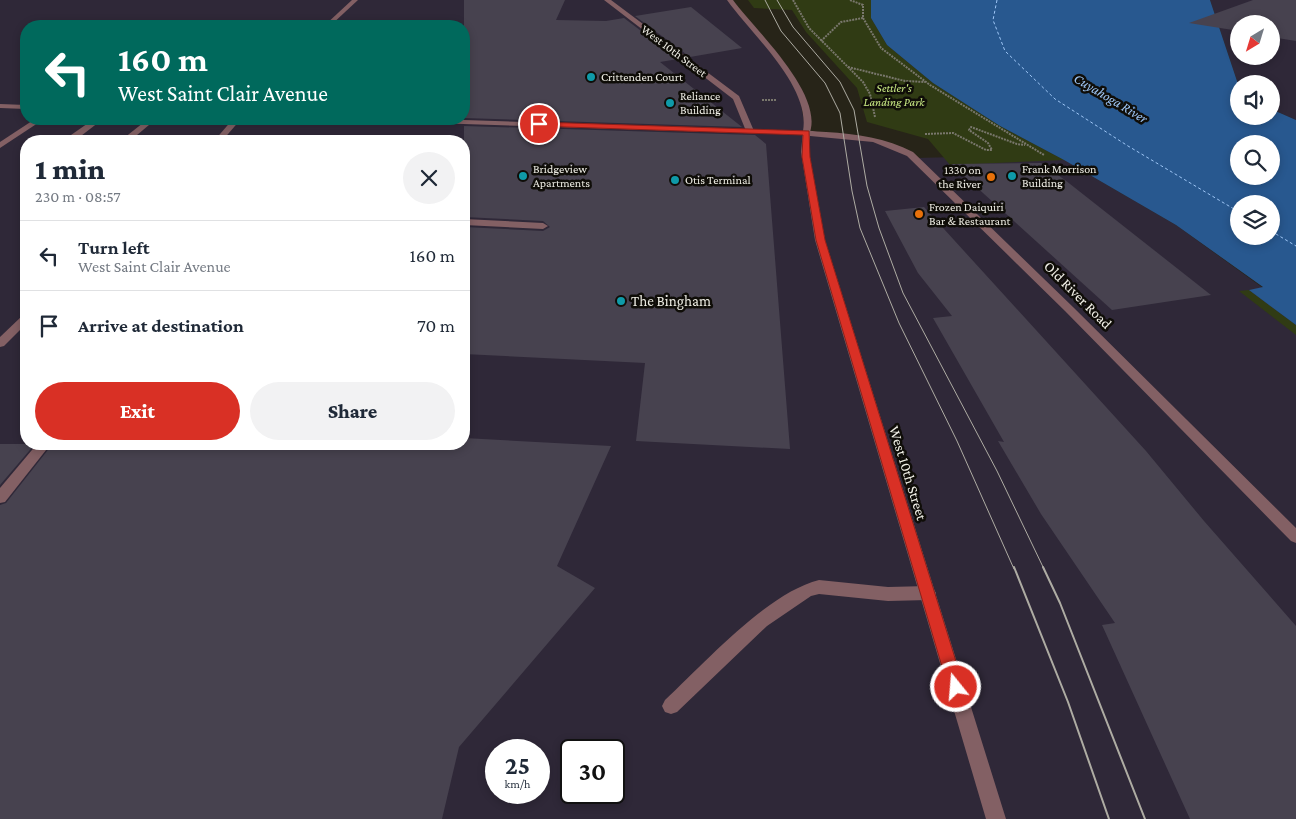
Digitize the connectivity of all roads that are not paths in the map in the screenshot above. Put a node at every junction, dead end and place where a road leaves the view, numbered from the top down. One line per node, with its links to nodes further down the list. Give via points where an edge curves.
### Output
1 (354, 0): 4 (street)
2 (608, 0): 12 (street, West 10th Street, via 736,98)
3 (730, 0): 13 (street, West 10th Street, via 789,75 808,118)
4 (334, 20)
5 (0, 106): 6 (street)
6 (20, 106)
7 (470, 122): 12 (street, Old River Road)
8 (31, 125): 17 (street)
9 (91, 125): 14 (street)
10 (145, 125): 15 (street)
11 (233, 125): 16 (street)
12 (750, 131): 13 (street, Old River Road)
13 (806, 133): 24 (street, Old River Road, via 880,140 910,154); 25 (street, West 10th Street, via 806,157 820,240)
14 (77, 135)
15 (133, 135)
16 (225, 135)
17 (0, 146)
18 (470, 222): 19 (street)
19 (543, 226)
20 (20, 324): 21 (street)
21 (0, 343)
22 (39, 450): 23 (street)
23 (0, 498)
24 (1296, 537)
25 (928, 592): 26 (street, via 888,594 819,588 807,590 761,621); 27 (street, West 10th Street)
26 (671, 706)
27 (996, 819)

